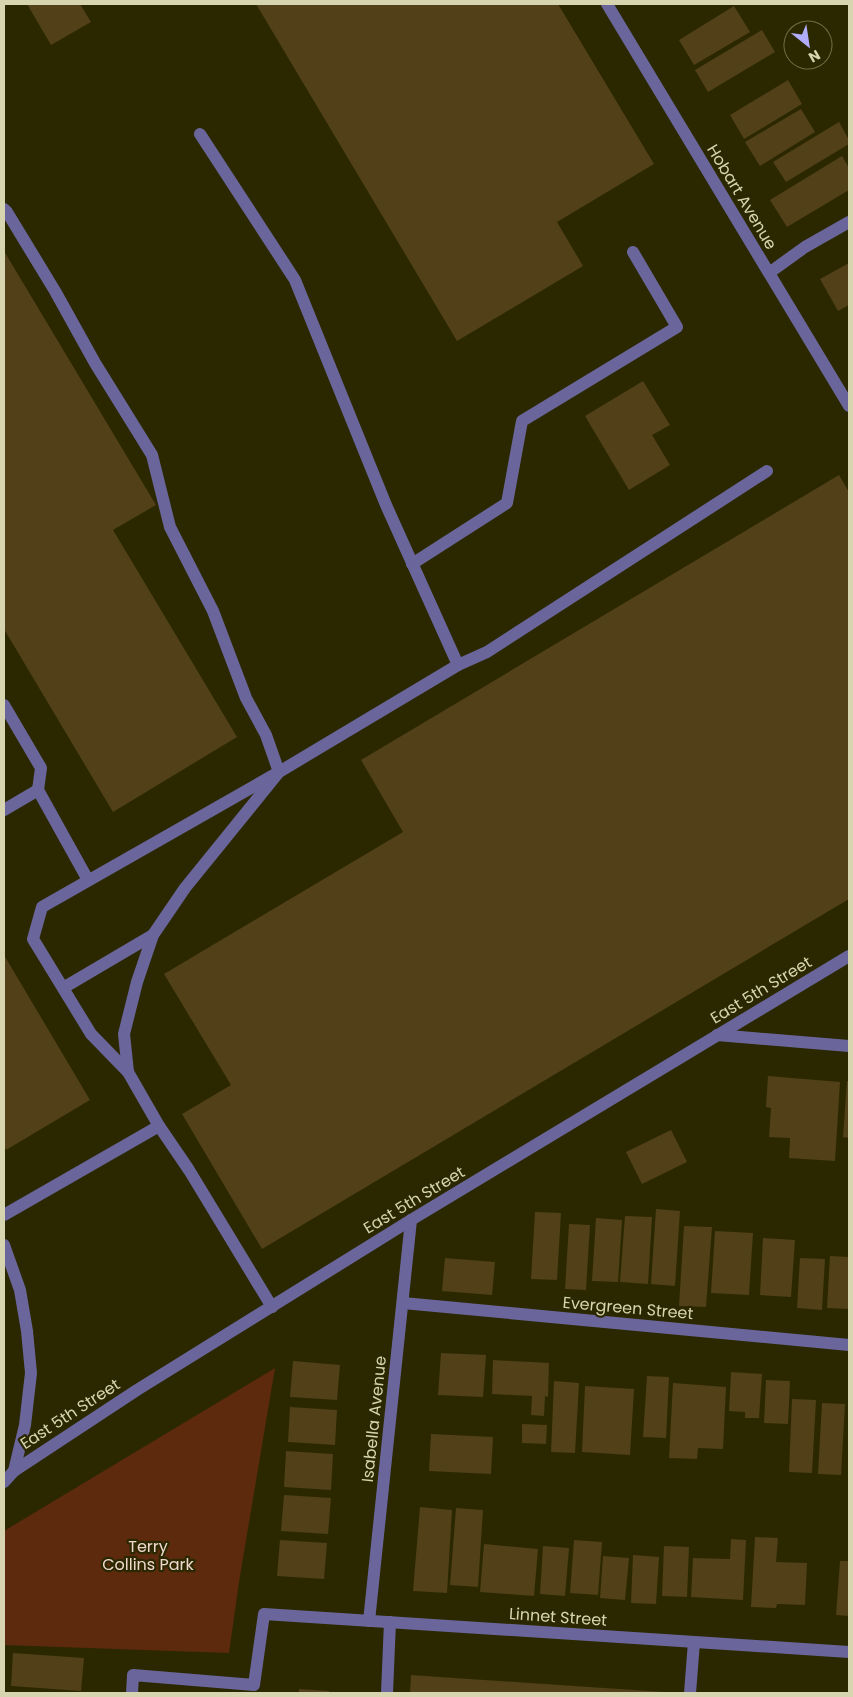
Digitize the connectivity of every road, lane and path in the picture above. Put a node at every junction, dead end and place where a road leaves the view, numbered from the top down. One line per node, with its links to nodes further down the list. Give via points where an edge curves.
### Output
1 (607, 4): 6 (street, Hobart Avenue)
2 (200, 134): 9 (street, via 295,280)
3 (4, 209): 12 (street, via 152,455 170,527 213,611 246,698 266,735)
4 (849, 222): 6 (street)
5 (633, 252): 9 (street, via 677,327 522,421 506,503)
6 (769, 272): 7 (street, Hobart Avenue)
7 (849, 406)
8 (767, 471): 10 (street, via 488,652)
9 (412, 564): 10 (street)
10 (458, 665): 12 (street)
11 (4, 705): 13 (street, via 41,768)
12 (278, 772): 15 (street); 16 (street, via 185,888)
13 (38, 790): 14 (street); 15 (street)
14 (4, 810)
15 (88, 880): 18 (street, via 42,907 33,939)
16 (153, 935): 18 (street); 21 (street, via 124,1034)
17 (849, 956): 19 (street, East 5th Street)
18 (63, 988): 21 (street, via 91,1034)
19 (717, 1035): 20 (street); 24 (street, East 5th Street)
20 (849, 1046)
21 (128, 1072): 22 (street)
22 (159, 1126): 23 (street); 27 (street)
23 (4, 1215)
24 (411, 1220): 26 (street, Isabella Avenue); 27 (street, East 5th Street)
25 (4, 1245): 29 (street, via 20,1290 30,1373 25,1425)
26 (403, 1303): 28 (street, Evergreen Street); 31 (street, Isabella Avenue)
27 (272, 1307): 29 (street, East 5th Street)
28 (849, 1346)
29 (14, 1471): 30 (street, East 5th Street)
30 (4, 1482)
31 (369, 1621): 32 (street, Linnet Street); 35 (street, Linnet Street, via 264,1614 254,1685 133,1675)
32 (390, 1622): 33 (street, Linnet Street); 36 (street)
33 (694, 1642): 34 (street, Linnet Street); 37 (street)
34 (849, 1652)
35 (132, 1693)
36 (387, 1693)
37 (690, 1693)

